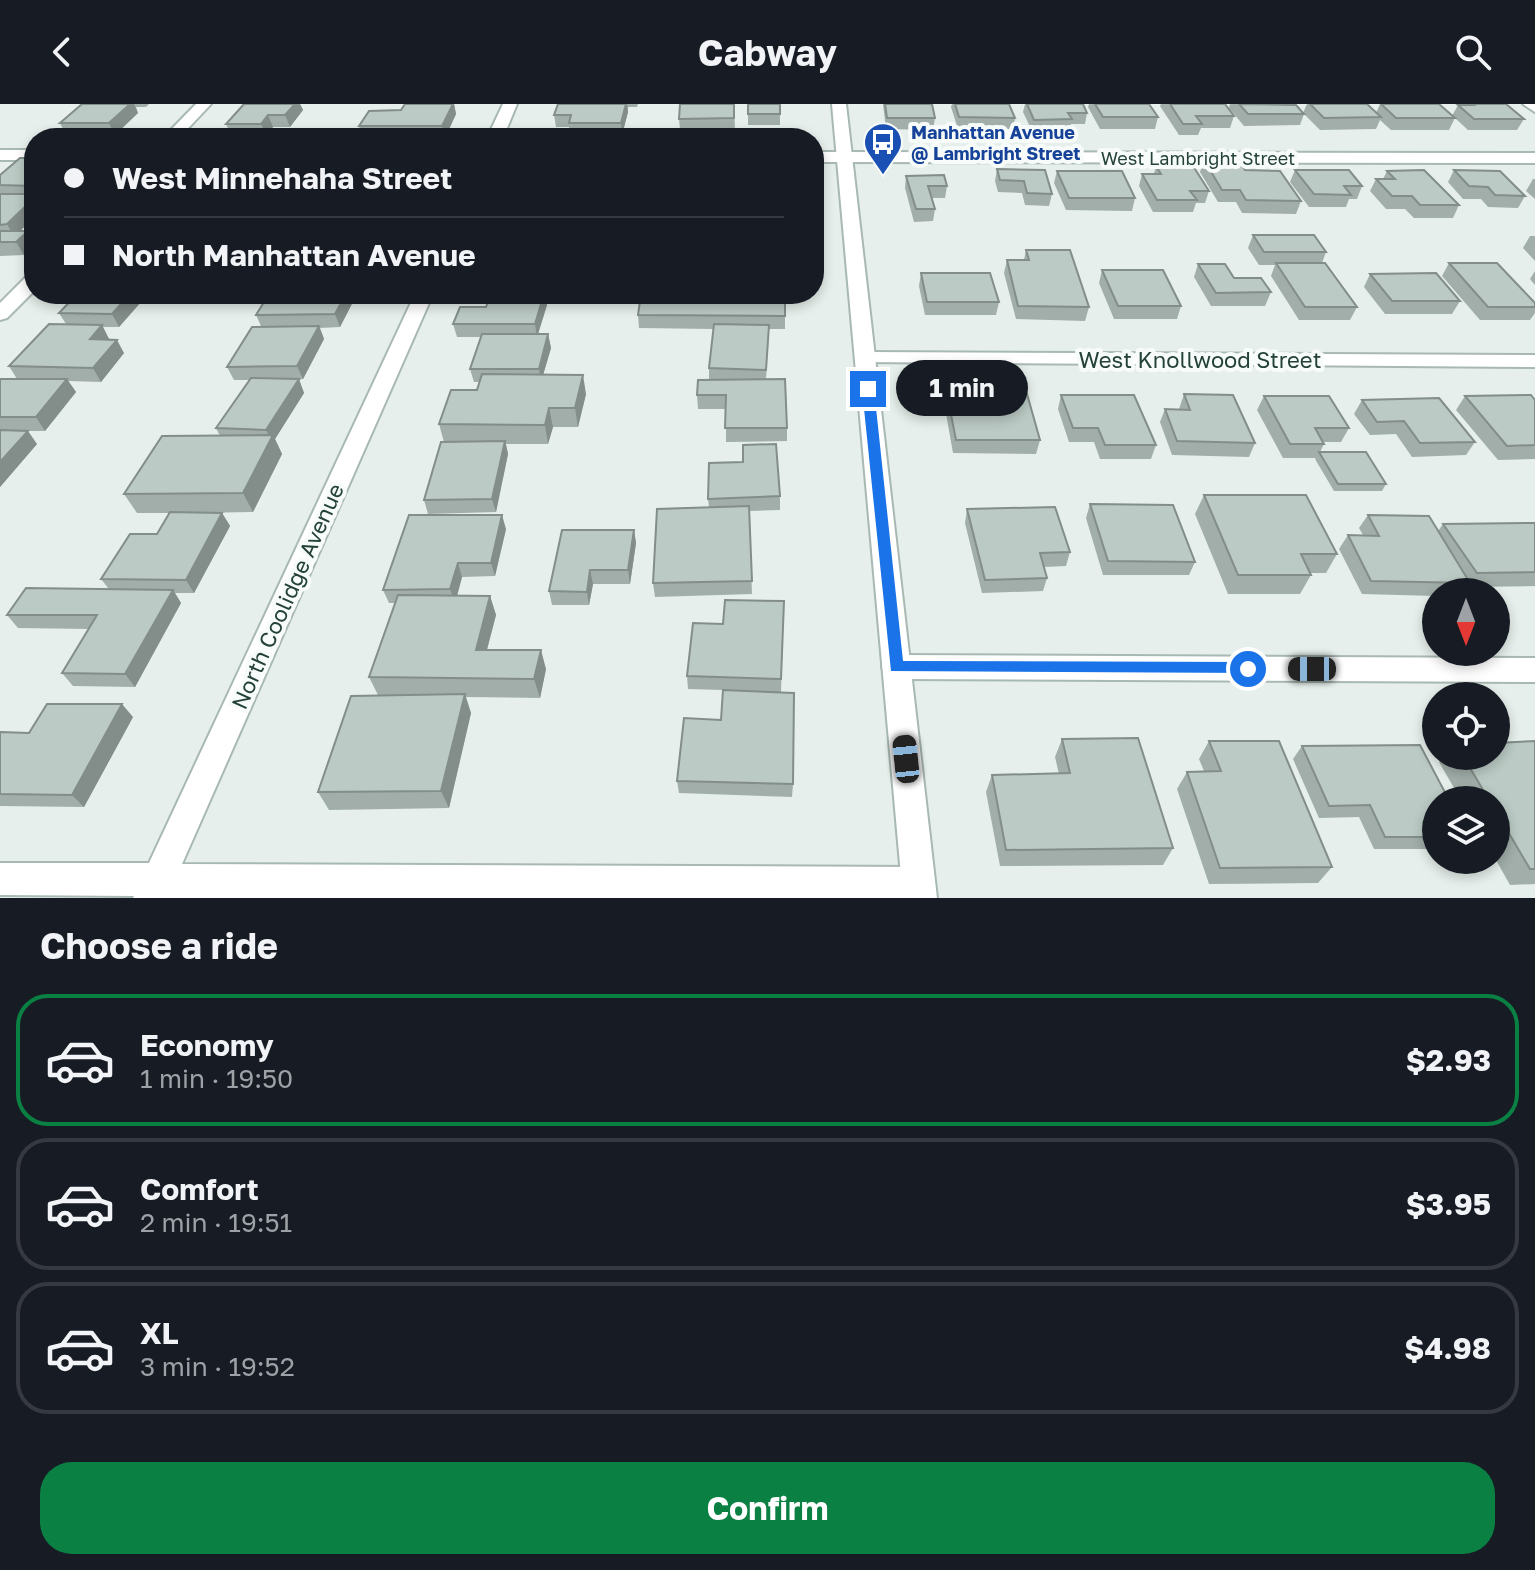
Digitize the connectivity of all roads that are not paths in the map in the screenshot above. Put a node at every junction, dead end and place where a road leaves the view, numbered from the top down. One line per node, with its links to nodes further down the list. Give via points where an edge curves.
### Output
1 (204, 104): 6 (street)
2 (510, 104): 7 (street)
3 (839, 104): 11 (street)
4 (1530, 104): 5 (street)
5 (1535, 108)
6 (181, 128)
7 (499, 128)
8 (0, 155): 9 (street)
9 (24, 155)
10 (824, 157): 11 (street, West Lambright Street)
11 (845, 158): 12 (street, West Lambright Street); 16 (street)
12 (1535, 158)
13 (24, 290): 15 (street)
14 (419, 304): 21 (street, North Coolidge Avenue)
15 (0, 314)
16 (865, 358): 17 (street, West Knollwood Street); 18 (street)
17 (1535, 361)
18 (896, 667): 19 (street); 22 (street)
19 (1535, 670)
20 (0, 879): 21 (street)
21 (154, 889): 22 (street)
22 (919, 890)

